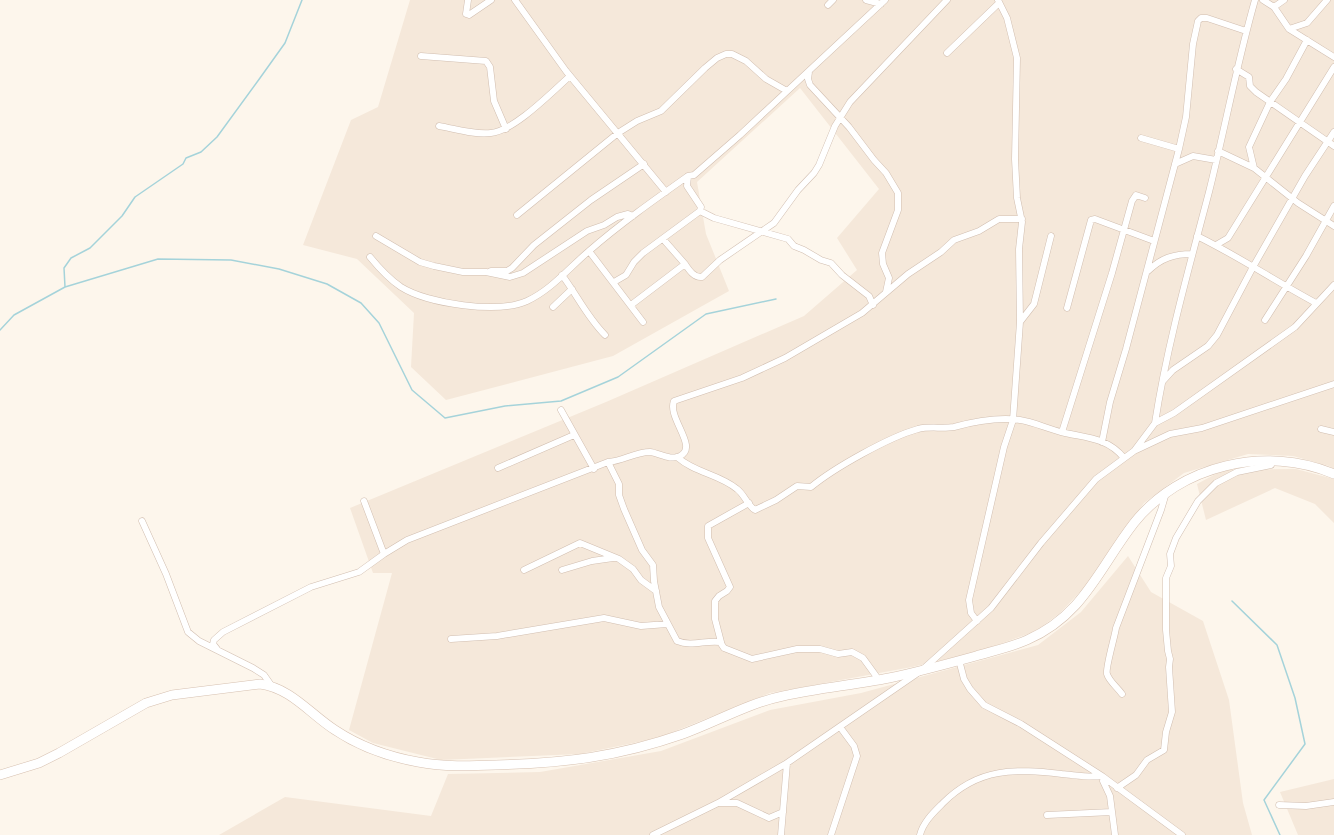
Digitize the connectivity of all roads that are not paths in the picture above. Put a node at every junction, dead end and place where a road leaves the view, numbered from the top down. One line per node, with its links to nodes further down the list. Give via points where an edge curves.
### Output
1 (468, 0): 2 (street, via 466,14 469,15)
2 (491, 0)
3 (515, 0): 22 (street)
4 (866, 0): 11 (street)
5 (947, 0): 25 (street, via 866,85)
6 (1255, 0): 14 (street)
7 (1263, 0): 12 (street)
8 (1284, 0): 12 (street)
9 (1327, 0): 13 (street, via 1307,24)
10 (998, 1): 16 (street); 49 (street, via 1007,18 1017,58 1015,159 1017,198)
11 (883, 2): 21 (street)
12 (1274, 7): 13 (street)
13 (1289, 29): 15 (street)
14 (1246, 31): 20 (street); 34 (street, via 1207,18 1198,21 1193,44 1186,117)
15 (1307, 40): 18 (street); 24 (street)
16 (947, 53)
17 (421, 56): 28 (street, via 486,61 490,67 494,101)
18 (1334, 58)
19 (1334, 67): 26 (street)
20 (1236, 69): 24 (street, via 1249,77 1252,89); 35 (street)
21 (809, 71): 23 (street); 25 (street, via 808,82)
22 (570, 76): 28 (street); 30 (street)
23 (787, 91): 30 (street, via 766,79 746,61 726,54 705,68 661,111); 40 (street, via 694,175)
24 (1270, 102): 26 (street); 39 (street, via 1249,146)
25 (840, 117): 53 (street, via 814,173 774,223); 72 (street, via 886,173 898,193 898,210 882,253 883,264 889,278)
26 (1299, 121): 32 (street); 41 (street)
27 (439, 126): 28 (street, via 478,133)
28 (506, 129)
29 (1334, 132): 32 (street)
30 (618, 133): 37 (street); 47 (street)
31 (1141, 138): 34 (street)
32 (1327, 141): 33 (street); 44 (street)
33 (1334, 146)
34 (1179, 149): 38 (street)
35 (1218, 151): 36 (street); 39 (street)
36 (1216, 160): 38 (street, via 1193,156); 56 (street)
37 (644, 164): 42 (street); 65 (street, via 591,200 534,244 512,268 507,271)
38 (1175, 164): 58 (street)
39 (1254, 168): 41 (street)
40 (688, 176): 42 (street); 46 (street, via 687,186 701,207)
41 (1265, 177): 44 (street); 59 (street, via 1228,238)
42 (666, 192): 48 (street)
43 (1145, 198): 52 (street, via 1136,195 1133,198)
44 (1292, 198): 50 (street); 64 (street)
45 (1334, 206): 50 (street)
46 (700, 211): 53 (street); 57 (street)
47 (517, 215)
48 (633, 216): 60 (street); 65 (street, via 628,214 617,217 587,231 523,273 510,277)
49 (1022, 219): 72 (street, via 999,218 979,231 954,240); 80 (street, via 1019,249)
50 (1325, 219): 51 (street); 70 (street)
51 (1334, 226)
52 (1124, 230): 58 (street); 77 (street, via 1095,219 1091,220); 88 (street)
53 (760, 232): 63 (street, via 720,260 702,277 699,278 692,273); 74 (street, via 788,239 794,246 831,263 869,296)
54 (376, 236): 65 (street, via 420,262 463,272)
55 (1051, 236): 80 (street, via 1033,305)
56 (1197, 236): 59 (street); 61 (street)
57 (663, 239): 63 (street); 68 (street, via 643,253 626,275)
58 (1154, 241): 66 (street)
59 (1216, 245): 64 (street)
60 (589, 251): 67 (street); 68 (street)
61 (1192, 254): 66 (street, via 1170,256 1156,262); 82 (street)
62 (370, 257): 67 (street, via 402,288 438,300 482,307 504,307 528,300 543,292)
63 (685, 264): 75 (street)
64 (1253, 267): 70 (street); 82 (street, via 1217,335 1208,346 1174,370)
65 (486, 272)
66 (1147, 272): 91 (street, via 1110,402)
67 (562, 276): 71 (street)
68 (614, 282): 75 (street)
69 (1334, 285): 73 (street)
70 (1286, 287): 73 (street); 78 (street)
71 (572, 289): 76 (street); 81 (street, via 589,318)
72 (886, 292): 74 (street)
73 (1316, 303): 86 (street, via 1295,327 1174,413)
74 (873, 304): 93 (street, via 862,313 778,361 742,378 674,401 673,413 686,443 685,452)
75 (631, 305): 79 (street)
76 (553, 307)
77 (1067, 308)
78 (1265, 320)
79 (643, 322)
80 (1020, 322): 85 (street)
81 (605, 335)
82 (1162, 382): 86 (street)
83 (1334, 384): 92 (street, via 1202,428 1170,434)
84 (561, 410): 90 (street)
85 (1013, 420): 88 (street); 102 (street, via 986,420 943,428 914,430 821,477 811,486 797,486 757,509 753,510); 109 (street, via 1002,454 969,600 971,613)
86 (1155, 423): 92 (street)
87 (1321, 429): 89 (street)
88 (1062, 432): 91 (street)
89 (1334, 432)
90 (574, 435): 97 (street); 98 (street)
91 (1102, 442): 94 (street, via 1116,448)
92 (1134, 451): 94 (street)
93 (677, 457): 95 (street, via 646,452); 102 (street, via 688,466 728,482)
94 (1124, 458): 109 (street, via 1088,487 1041,543 1002,596)
95 (608, 462): 98 (street); 108 (street, via 619,484 619,495 639,545 652,565)
96 (1286, 462): 99 (street, via 1320,468); 100 (street, via 1242,462 1220,466); 123 (street, via 1237,472 1216,483 1198,501 1177,535 1170,554 1166,578 1166,630 1172,712 1166,732 1166,745 1164,750 1147,760 1136,775)
97 (498, 468)
98 (594, 469): 104 (street, via 407,540)
99 (1334, 474)
100 (1166, 493): 114 (street, via 1133,524 1082,598 1050,627 1014,645); 118 (street, via 1116,628 1114,646 1107,664 1108,676)
101 (364, 501): 104 (street)
102 (749, 503): 112 (street, via 708,526 708,538 730,587 715,601 715,619)
103 (142, 521): 113 (street, via 188,632)
104 (384, 554): 113 (street, via 359,572 311,587 223,632 214,640)
105 (614, 557): 106 (street, via 580,543); 107 (street); 108 (street, via 633,569 640,580)
106 (524, 570)
107 (562, 570)
108 (656, 591): 110 (street, via 659,607)
109 (977, 621): 115 (street)
110 (667, 624): 111 (street, via 641,626 604,618 497,636); 112 (street, via 677,641 684,644)
111 (451, 639)
112 (721, 642): 116 (street, via 724,648 752,659 797,649 820,649 838,654 852,652 863,658)
113 (216, 649): 117 (street, via 258,671)
114 (959, 660): 115 (street); 122 (street, via 964,679 984,705 1022,724)
115 (922, 670): 116 (street); 119 (street)
116 (879, 680): 117 (street, via 782,696 684,733 618,753 545,764 468,766 419,762 357,742 334,729 292,696)
117 (272, 685): 121 (street, via 248,685 172,695 146,703 39,763)
118 (1122, 694)
119 (840, 727): 120 (street); 132 (street, via 854,746 857,756)
120 (787, 763): 125 (street); 127 (street)
121 (0, 775)
122 (1103, 777): 123 (street); 128 (street, via 1110,796); 133 (street, via 1039,772 984,775 971,781 946,800 933,813)
123 (1117, 788): 135 (street)
124 (1334, 802): 126 (street, via 1306,806)
125 (718, 804): 127 (street, via 737,803 769,818); 130 (street)
126 (1278, 805)
127 (783, 812): 131 (street)
128 (1112, 812): 129 (street); 134 (street)
129 (1047, 815)
130 (653, 835)
131 (781, 835)
132 (831, 835)
133 (920, 835)
134 (1115, 835)
135 (1182, 835)

